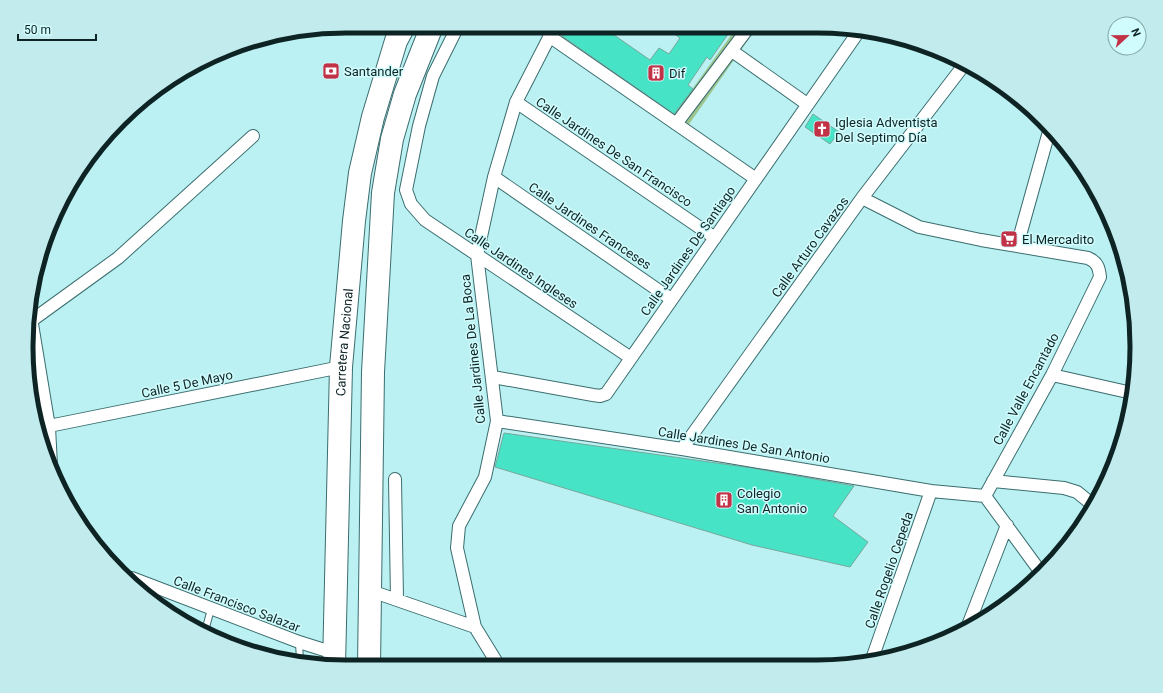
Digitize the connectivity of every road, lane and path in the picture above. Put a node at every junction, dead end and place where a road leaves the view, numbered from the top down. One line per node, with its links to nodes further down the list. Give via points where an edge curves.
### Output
1 (400, 33): 25 (highway, Carretera Nacional, via 372,117 360,173)
2 (429, 33): 40 (highway, via 405,94 392,139 383,193 373,372)
3 (454, 33): 20 (street, Calle Jardines Ingleses, via 432,76 406,190 411,204 425,220)
4 (551, 33): 10 (street, Calle Jardines De La Boca)
5 (555, 33): 12 (street)
6 (745, 33): 8 (street)
7 (856, 36): 11 (street, Calle Jardines De Santiago)
8 (732, 51): 11 (street); 12 (street)
9 (961, 69): 17 (street, Calle Arturo Cavazos)
10 (516, 102): 15 (street, Calle Jardines De La Boca); 18 (street, Calle Jardines De San Francisco)
11 (807, 104): 16 (street, Calle Jardines De Santiago)
12 (676, 124): 16 (street)
13 (252, 136): 22 (street, via 118,258)
14 (1048, 136): 19 (street)
15 (494, 177): 20 (street, Calle Jardines De La Boca); 21 (street, Calle Jardines Franceses)
16 (756, 179): 18 (street, Calle Jardines De Santiago)
17 (862, 198): 19 (street, via 919,227); 31 (street, Calle Arturo Cavazos)
18 (715, 238): 21 (street, Calle Jardines De Santiago)
19 (1017, 246): 26 (street, Calle Valle Encantado, via 1088,258 1095,261 1099,268 1100,277)
20 (477, 255): 24 (street, Calle Jardines Ingleses); 27 (street, Calle Jardines De La Boca)
21 (671, 299): 24 (street, Calle Jardines De Santiago)
22 (35, 316)
23 (33, 339): 30 (street)
24 (631, 358): 27 (street, Calle Jardines De Santiago, via 610,390 600,396)
25 (341, 367): 30 (street, Calle 5 De Mayo); 50 (highway, Carretera Nacional)
26 (1052, 375): 28 (street); 33 (street, Calle Valle Encantado)
27 (493, 378): 29 (street, Calle Jardines De La Boca)
28 (1126, 392)
29 (497, 422): 31 (street, Calle Jardines De San Antonio); 45 (street, Calle Jardines De La Boca, via 485,477 459,526 457,548)
30 (44, 427)
31 (682, 449): 34 (street, Calle Jardines De San Antonio)
32 (395, 479): 41 (street)
33 (993, 481): 35 (street, Calle Valle Encantado); 36 (street, via 1064,488 1077,492)
34 (931, 491): 35 (street, Calle Jardines De San Antonio); 47 (street, Calle Rogelio Cepeda)
35 (985, 496): 37 (street)
36 (1089, 502)
37 (1007, 525): 38 (street); 43 (street)
38 (1038, 568)
39 (138, 581): 42 (street, Calle Francisco Salazar)
40 (372, 591): 41 (street); 51 (highway)
41 (397, 600): 45 (street)
42 (211, 609): 44 (lane); 46 (street, Calle Francisco Salazar)
43 (970, 619)
44 (205, 627)
45 (475, 627): 52 (street, Calle Jardines De La Boca)
46 (299, 642): 48 (lane); 49 (street, Calle Francisco Salazar)
47 (874, 655)
48 (300, 656)
49 (333, 659)
50 (334, 660)
51 (369, 660)
52 (495, 660)

